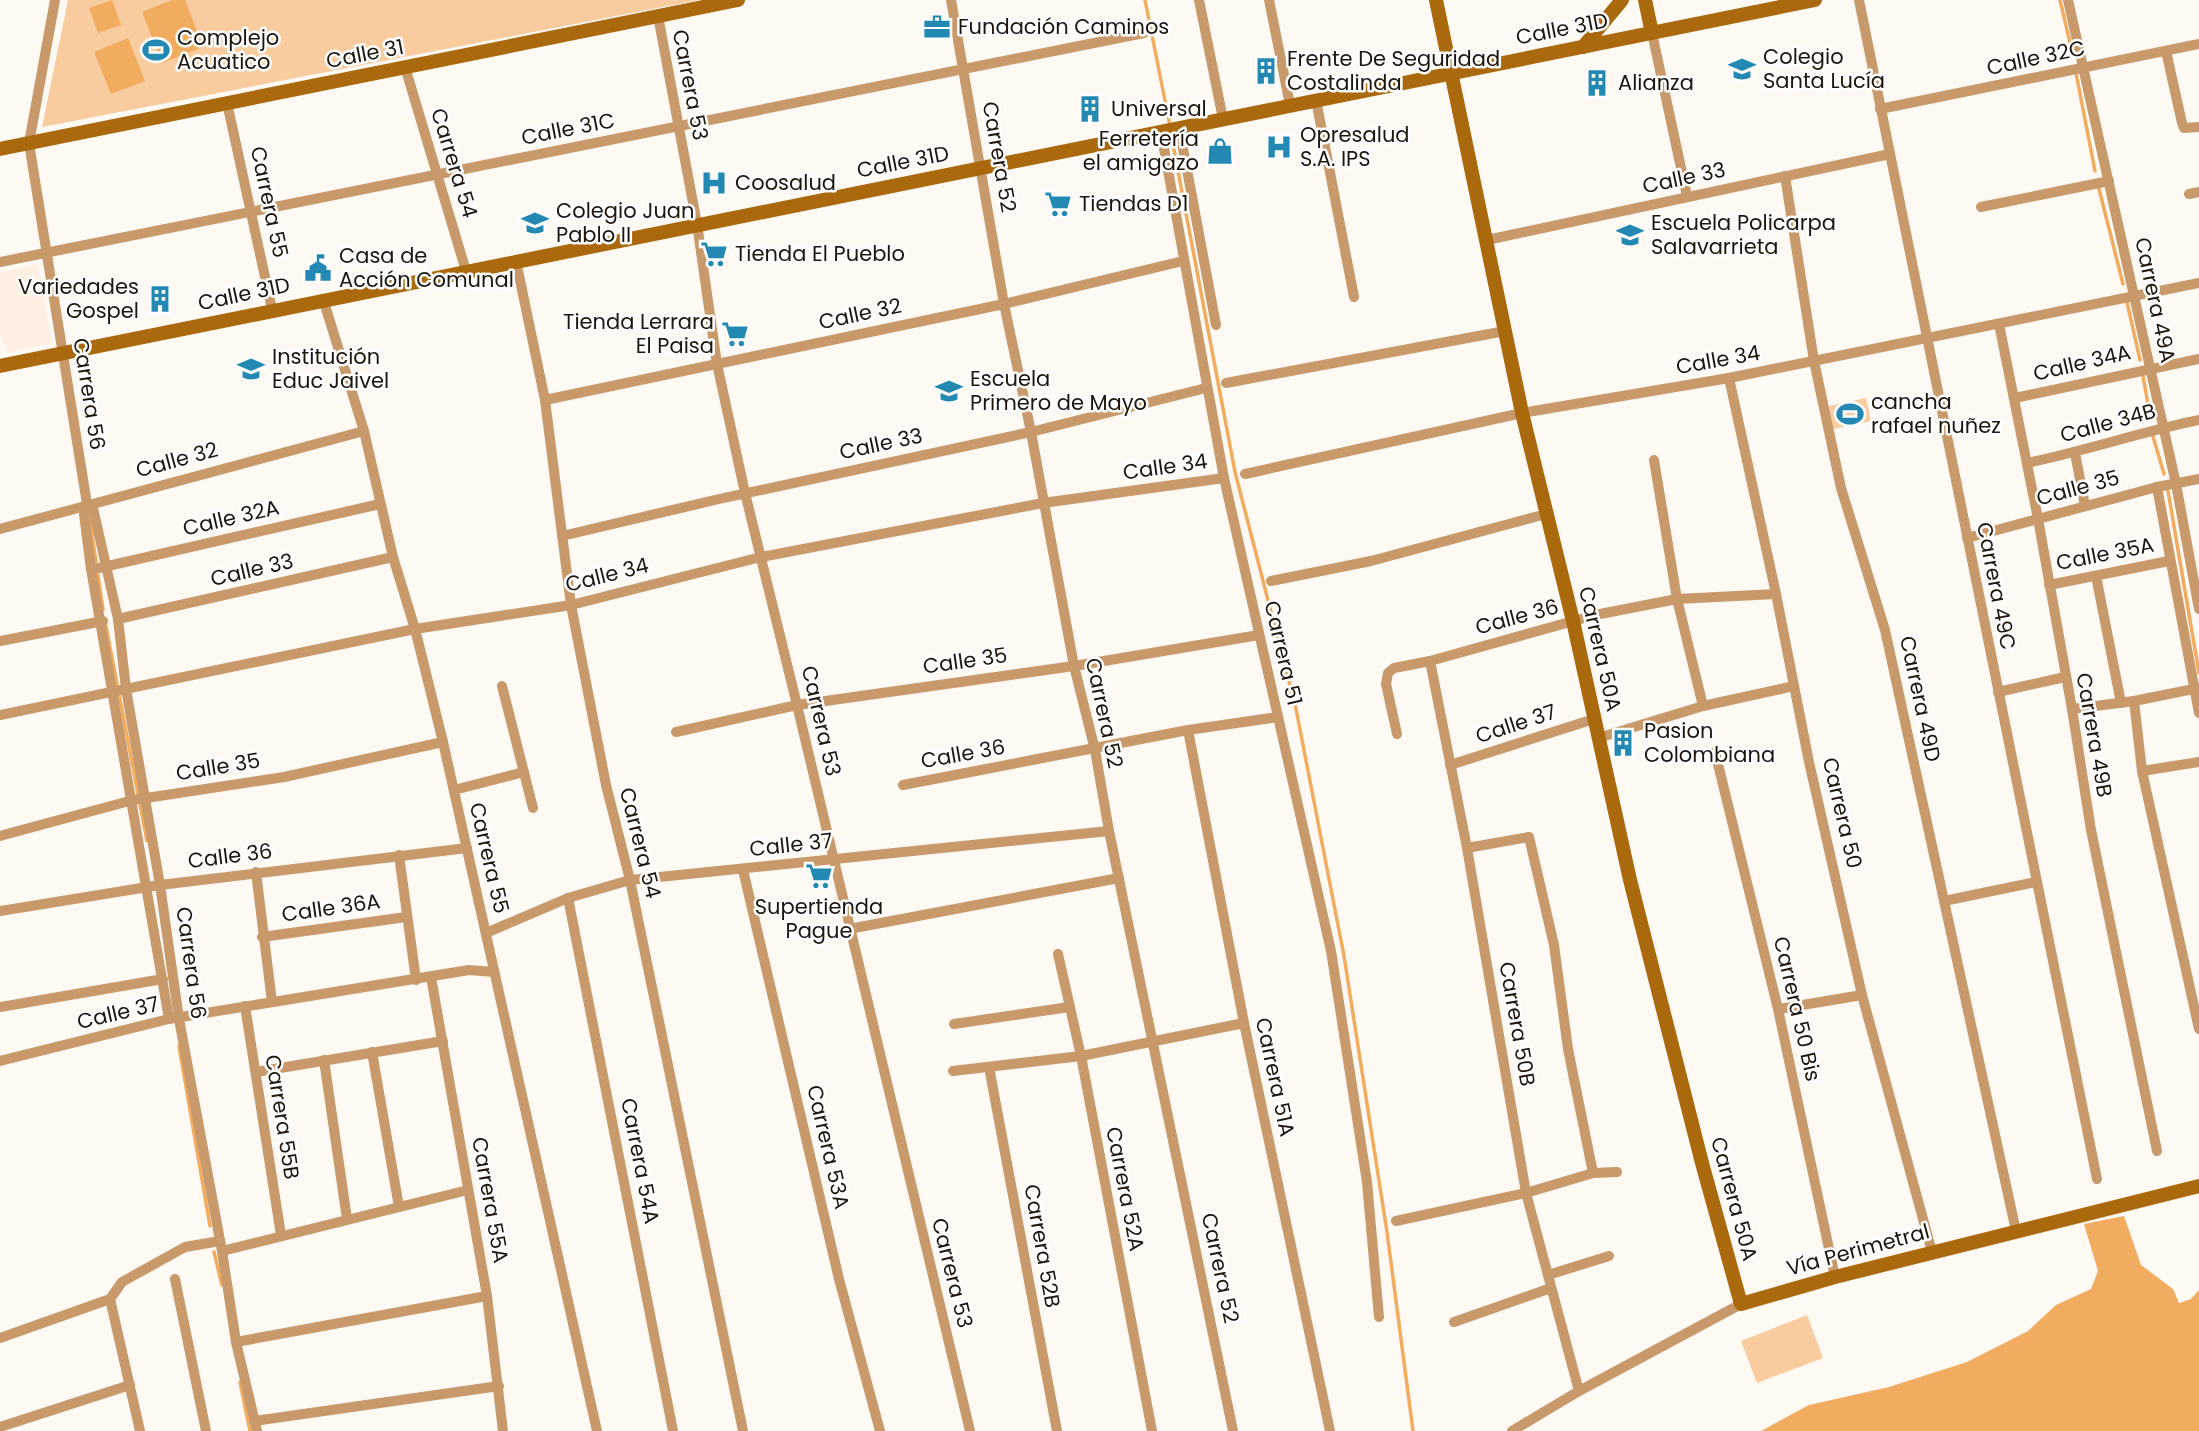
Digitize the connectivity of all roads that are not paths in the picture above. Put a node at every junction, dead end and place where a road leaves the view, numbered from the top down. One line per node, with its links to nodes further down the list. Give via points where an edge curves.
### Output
1 (55, 0): 31 (street, Carrera 56)
2 (737, 0): 12 (street, Calle 31)
3 (951, 0): 20 (street, Carrera 52)
4 (1199, 0): 26 (street)
5 (1269, 0): 24 (street)
6 (1436, 0): 21 (street, Carrera 50A)
7 (1622, 0): 16 (street)
8 (1645, 0): 14 (street)
9 (1815, 0): 14 (street, Calle 31D)
10 (1860, 0): 25 (street, Carrera 49C)
11 (2068, 0): 19 (street, Carrera 49A)
12 (658, 16): 18 (street, Calle 31); 27 (street, Carrera 53)
13 (1144, 33): 20 (street, Calle 31C)
14 (1652, 33): 16 (street, Calle 31D); 38 (street)
15 (2199, 44): 17 (street, Calle 32C)
16 (1583, 47): 21 (street, Calle 31D)
17 (2166, 51): 19 (street, Calle 32C); 29 (street, via 2184,128)
18 (405, 67): 23 (street, Calle 31); 35 (street, Carrera 54)
19 (2083, 68): 25 (street, Calle 32C); 37 (street, Carrera 49A)
20 (964, 70): 27 (street, Calle 31C); 34 (street, Carrera 52)
21 (1450, 73): 22 (street, Calle 31D); 42 (street, Carrera 50A)
22 (1316, 100): 24 (street, Calle 31D); 50 (street)
23 (228, 103): 31 (street, Calle 31); 40 (street, Carrera 55)
24 (1290, 105): 26 (street, Calle 31D)
25 (1881, 109): 33 (street, Carrera 49C)
26 (1223, 119): 28 (street, Calle 31D)
27 (679, 127): 35 (street, Calle 31C); 41 (street, Carrera 53)
28 (1179, 127): 30 (street, Calle 31D); 55 (street)
29 (2199, 127)
30 (1161, 132): 34 (street, Calle 31D); 45 (street, Carrera 51)
31 (29, 143): 32 (street, Calle 31); 43 (street, Carrera 56)
32 (0, 149)
33 (1889, 154): 36 (street, Calle 33); 57 (street, Carrera 49C)
34 (981, 167): 41 (street, Calle 31D); 52 (street, Carrera 52)
35 (438, 175): 40 (street, Calle 31C); 47 (street, Carrera 54)
36 (1784, 176): 38 (street, Calle 33); 60 (street, Carrera 49D)
37 (2109, 181): 39 (street); 49 (street, Carrera 49A)
38 (1687, 197): 42 (street, Calle 33)
39 (1981, 207)
40 (251, 212): 43 (street, Calle 31C); 53 (street, Carrera 55)
41 (697, 224): 44 (street, Calle 31D); 61 (street, Carrera 53)
42 (1487, 240): 56 (street, Carrera 50A)
43 (47, 252): 46 (street, Calle 31C); 58 (street, Carrera 56)
44 (516, 261): 47 (street, Calle 31D); 68 (street, Carrera 54)
45 (1183, 261): 52 (street, Calle 32); 66 (street, Carrera 51)
46 (0, 262)
47 (466, 271): 51 (street, Calle 31D)
48 (2199, 283): 49 (street, Calle 34)
49 (2135, 295): 54 (street, Calle 34); 63 (street, Carrera 49A)
50 (1354, 297)
51 (323, 299): 53 (street, Calle 31D); 72 (street, Carrera 55)
52 (1004, 304): 61 (street, Calle 32); 73 (street, Carrera 52)
53 (272, 309): 58 (street, Calle 31D)
54 (1999, 324): 57 (street, Calle 34); 67 (street, Carrera 49B)
55 (1216, 325)
56 (1506, 331): 65 (street); 69 (street, Carrera 50A)
57 (1927, 338): 60 (street, Calle 34); 91 (street, Carrera 49C)
58 (63, 354): 62 (street, Calle 31D); 84 (street, Carrera 56)
59 (2199, 359): 63 (street, Calle 34A)
60 (1814, 361): 64 (street, Calle 34); 155 (street, Carrera 49D, via 1841,488 1885,630)
61 (717, 364): 68 (street, Calle 32); 82 (street, Carrera 53)
62 (0, 366)
63 (2150, 368): 67 (street, Calle 34A); 71 (street, Carrera 49A)
64 (1729, 378): 69 (street, Calle 34); 100 (street, Carrera 50)
65 (1226, 383)
66 (1206, 388): 73 (street, Calle 33); 78 (street, Carrera 51)
67 (2015, 398): 76 (street, Carrera 49B)
68 (545, 400): 90 (street, Carrera 54)
69 (1522, 413): 77 (street, Calle 34); 87 (street, Carrera 50A)
70 (2199, 419): 71 (street, Calle 34B)
71 (2163, 427): 74 (street, Calle 34B); 80 (street, Carrera 49A)
72 (364, 431): 84 (street, Calle 32); 85 (street, Carrera 55)
73 (1031, 432): 82 (street, Calle 33); 83 (street, Carrera 52)
74 (2075, 453): 76 (street, Calle 34B); 86 (street)
75 (1654, 460): 101 (street)
76 (2027, 463): 88 (street, Carrera 49B)
77 (1245, 474)
78 (1224, 478): 83 (street, Calle 34); 108 (street, Carrera 51)
79 (2199, 479): 80 (street, Calle 35)
80 (2176, 484): 81 (street, Calle 35); 92 (street, Carrera 49A)
81 (2157, 487): 86 (street, Calle 35); 95 (street)
82 (744, 493): 90 (street, Calle 33); 94 (street, Carrera 53)
83 (1043, 503): 94 (street, Calle 34); 111 (street, Carrera 52)
84 (86, 504): 89 (street, Calle 32); 96 (street, Carrera 56, via 93,508)
85 (380, 504): 93 (street, Carrera 55); 96 (street, Calle 32A)
86 (2085, 506): 88 (street, Calle 35)
87 (1546, 514): 98 (street, via 1371,561); 106 (street, Carrera 50A)
88 (2038, 519): 91 (street, Calle 35); 99 (street, Carrera 49B)
89 (0, 529)
90 (562, 536): 102 (street, Carrera 54)
91 (1967, 538): 117 (street, Carrera 49C)
92 (2194, 549): 103 (street, Carrera 49A)
93 (393, 557): 104 (street, Calle 33); 107 (street, Carrera 55)
94 (761, 557): 102 (street, Calle 34); 120 (street, Carrera 53)
95 (2169, 561): 97 (street, Calle 35A); 115 (street)
96 (98, 568): 104 (street, Carrera 56); 105 (street, Carrera 56)
97 (2096, 576): 99 (street, Calle 35A); 119 (street)
98 (1271, 582)
99 (2049, 585): 112 (street, Carrera 49B)
100 (1776, 593): 101 (street, Calle 36); 113 (street, Carrera 50)
101 (1677, 599): 106 (street, Calle 36); 121 (street)
102 (571, 605): 107 (street, Calle 34); 151 (street, Carrera 54, via 606,785)
103 (2199, 609)
104 (118, 619): 116 (street, Carrera 56)
105 (102, 621): 109 (street); 116 (street, Carrera 56)
106 (1573, 621): 110 (street, Calle 36); 126 (street, Carrera 50A)
107 (415, 629): 116 (street, Calle 34); 131 (street, Carrera 55)
108 (1259, 635): 111 (street, Calle 35); 125 (street, Carrera 51)
109 (0, 641)
110 (1430, 661): 129 (street, Calle 36, via 1388,673 1386,684); 135 (street, Carrera 50B)
111 (1074, 666): 120 (street, Calle 35); 132 (street, Carrera 52)
112 (2065, 677): 117 (street); 122 (street, Carrera 49B)
113 (1794, 685): 121 (street); 166 (street, Carrera 50)
114 (502, 686): 137 (street)
115 (2197, 689): 118 (street); 123 (street)
116 (119, 691): 124 (street, Calle 34); 140 (street, Carrera 56)
117 (1998, 692): 152 (street, Carrera 49C)
118 (2134, 701): 119 (street); 136 (street)
119 (2121, 703): 122 (street)
120 (797, 705): 128 (street, Calle 35); 147 (street, Carrera 53)
121 (1703, 706): 130 (street)
122 (2072, 709): 185 (street, Carrera 49B, via 2091,831)
123 (2199, 713)
124 (0, 715)
125 (1278, 717): 127 (street, Calle 36); 207 (street, Carrera 51, via 1331,951 1367,1182)
126 (1594, 719): 130 (street, Carrera 50A); 135 (street, Calle 37)
127 (1188, 730): 132 (street, Calle 36); 173 (street, Carrera 51A)
128 (676, 732)
129 (1397, 734)
130 (1598, 738): 206 (street, Carrera 50A, via 1665,1022)
131 (443, 742): 139 (street, Carrera 55); 140 (street, Calle 35, via 284,777)
132 (1094, 750): 138 (street, Calle 36); 142 (street, Carrera 52)
133 (1715, 752): 171 (street, Carrera 50 Bis)
134 (2199, 762): 136 (street)
135 (1450, 765): 145 (street, Carrera 50B)
136 (2142, 771): 175 (street)
137 (524, 772): 139 (street); 141 (street)
138 (903, 785)
139 (454, 790): 144 (street, Carrera 55)
140 (139, 799): 143 (street, Calle 35); 153 (street, Carrera 56)
141 (533, 808)
142 (1109, 831): 147 (street, Calle 37); 150 (street, Carrera 52)
143 (0, 836)
144 (467, 848): 146 (street, Calle 36); 159 (street, Carrera 55)
145 (1467, 848): 187 (street, via 1529,837 1554,945 1568,1049); 191 (street, Carrera 50B)
146 (399, 855): 149 (street, Calle 36); 157 (street)
147 (834, 860): 148 (street, Calle 37); 158 (street, Carrera 53)
148 (743, 870): 151 (street, Calle 37); 222 (street, Carrera 53A, via 839,1279)
149 (256, 872): 153 (street, Calle 36); 160 (street)
150 (1119, 878): 158 (street); 176 (street, Carrera 52)
151 (631, 880): 154 (street, Calle 37); 221 (street, Carrera 54)
152 (2036, 882): 155 (street); 188 (street, Carrera 49C)
153 (154, 886): 156 (street, Calle 36); 164 (street, Carrera 56); 172 (street, Carrera 56)
154 (568, 898): 159 (street, Calle 37); 220 (street, Carrera 54A)
155 (1944, 901): 195 (street, Carrera 49D)
156 (0, 911)
157 (406, 917): 160 (street, Calle 36A); 165 (street)
158 (849, 929): 223 (street, Carrera 53)
159 (486, 933): 162 (street, Carrera 55)
160 (262, 937): 167 (street)
161 (1058, 954): 170 (street, Carrera 52A)
162 (494, 972): 163 (street, Calle 37, via 469,970); 219 (street, Carrera 55)
163 (431, 977): 165 (street, Calle 37); 177 (street, Carrera 55A)
164 (163, 979): 169 (street); 172 (street, Carrera 56)
165 (416, 980): 167 (street, Calle 37)
166 (1862, 995): 171 (street); 198 (street, Carrera 50)
167 (272, 1002): 168 (street, Calle 37)
168 (245, 1006): 172 (street, Calle 37); 184 (street, Carrera 55B)
169 (0, 1007)
170 (1069, 1007): 174 (street); 179 (street, Carrera 52A)
171 (1778, 1009): 201 (street, Carrera 50 Bis)
172 (174, 1019): 181 (street, Calle 37); 197 (street, Carrera 56)
173 (1244, 1023): 176 (street); 227 (street, Carrera 51A)
174 (954, 1024)
175 (2199, 1030)
176 (1153, 1040): 179 (street); 226 (street, Carrera 52)
177 (443, 1041): 178 (street); 190 (street, Carrera 55A)
178 (372, 1052): 180 (street); 192 (street)
179 (1080, 1056): 182 (street); 225 (street, Carrera 52A)
180 (324, 1060): 184 (street); 193 (street)
181 (0, 1061)
182 (989, 1067): 183 (street); 224 (street, Carrera 52B)
183 (953, 1071)
184 (256, 1072): 196 (street, Carrera 55B)
185 (2157, 1151)
186 (1618, 1172): 187 (street)
187 (1593, 1173): 191 (street)
188 (2097, 1179)
189 (2199, 1186): 195 (street, Vía Perimetral)
190 (468, 1190): 192 (street); 204 (street, Carrera 55A)
191 (1526, 1193): 194 (street); 200 (street, Carrera 50B)
192 (399, 1207): 193 (street)
193 (347, 1219): 196 (street)
194 (1396, 1221)
195 (2016, 1231): 198 (street, Vía Perimetral)
196 (281, 1235): 197 (street)
197 (221, 1246): 205 (street, via 185,1247 122,1282); 210 (street, Carrera 56)
198 (1932, 1252): 201 (street, Vía Perimetral)
199 (1609, 1256): 200 (street)
200 (1548, 1275): 203 (street, Carrera 50B)
201 (1835, 1277): 206 (street, Vía Perimetral)
202 (174, 1279): 217 (street)
203 (1551, 1288): 208 (street); 213 (street, Carrera 50B)
204 (487, 1296): 210 (street); 212 (street, Carrera 55A)
205 (110, 1299): 209 (street); 211 (street)
206 (1741, 1304): 213 (street, Vía Perimetral)
207 (1379, 1317)
208 (1454, 1322)
209 (0, 1338)
210 (236, 1342): 214 (street, Carrera 56)
211 (130, 1385): 215 (street); 216 (street)
212 (499, 1386): 214 (street); 218 (street, Carrera 55A)
213 (1580, 1391): 228 (street, Vía Perimetral)
214 (256, 1426)
215 (0, 1427)
216 (140, 1431)
217 (206, 1431)
218 (503, 1431)
219 (597, 1431)
220 (673, 1431)
221 (743, 1431)
222 (880, 1431)
223 (970, 1431)
224 (1057, 1431)
225 (1152, 1431)
226 (1233, 1431)
227 (1330, 1431)
228 (1512, 1431)

